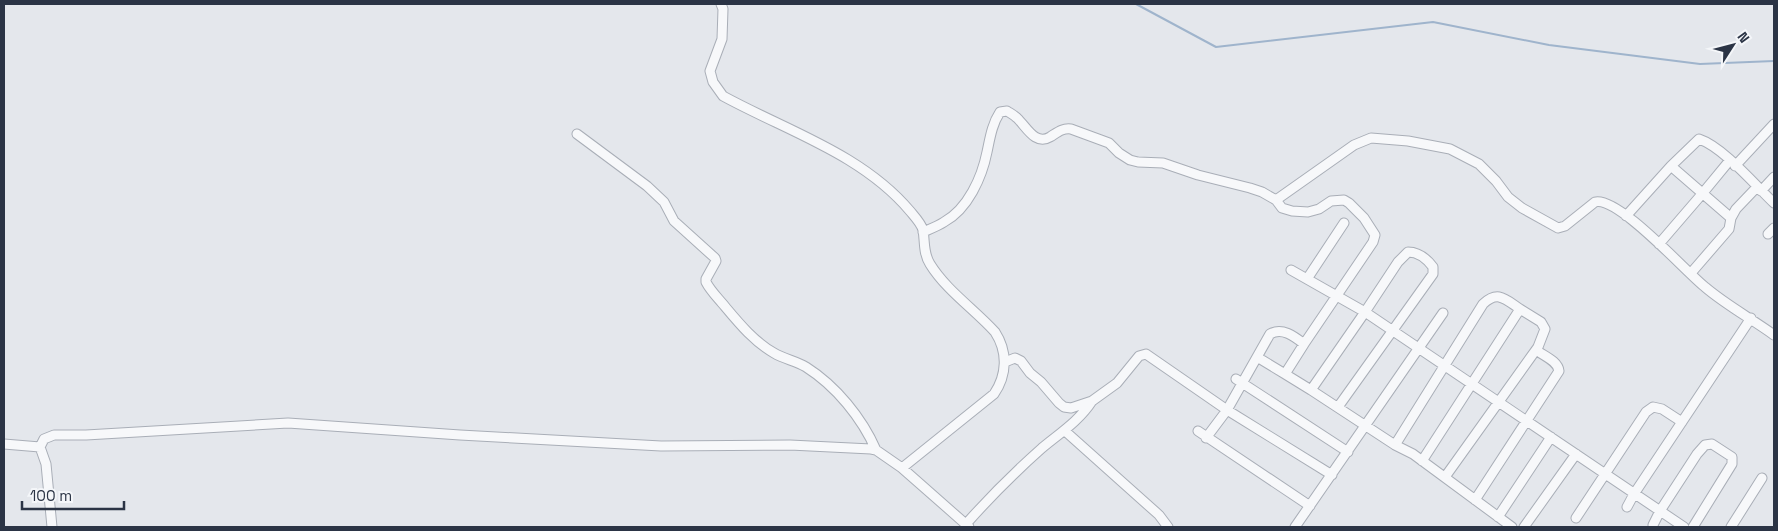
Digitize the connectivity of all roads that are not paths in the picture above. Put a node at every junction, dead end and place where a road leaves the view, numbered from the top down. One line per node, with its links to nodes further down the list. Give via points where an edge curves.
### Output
1 (721, 4): 14 (street, via 722,39 710,70 713,82 723,96 866,172 909,210)
2 (1774, 124): 4 (street)
3 (577, 134): 50 (street, via 664,202 674,221 715,258 706,282 736,321 775,354 798,362 832,388 866,428)
4 (1732, 163): 5 (street, via 1707,141 1700,139); 7 (street); 8 (street)
5 (1671, 166): 8 (street); 11 (street)
6 (1774, 177): 7 (street)
7 (1759, 189): 10 (street); 12 (street, via 1736,209)
8 (1702, 194): 12 (street); 15 (street)
9 (1276, 200): 11 (street, via 1354,145 1371,138 1450,149 1479,164 1508,197 1558,228 1598,201 1615,207); 14 (street, via 1256,190 1163,163 1130,160 1109,143 1071,129 1059,130 1041,140 1007,111 1000,112 994,120 976,186 952,216); 19 (street, via 1287,210 1308,212 1331,201 1344,200 1364,218 1376,235)
10 (1774, 203)
11 (1626, 216): 15 (street)
12 (1731, 218): 17 (street, via 1729,229)
13 (1344, 223): 18 (street)
14 (923, 232): 30 (street, via 926,256 931,265 995,332)
15 (1659, 244): 17 (street)
16 (1291, 270): 18 (street)
17 (1691, 273): 23 (street, via 1706,288)
18 (1307, 279): 19 (street)
19 (1337, 296): 21 (street); 26 (street)
20 (1520, 308): 28 (street, via 1545,328); 31 (street, via 1497,296 1490,298 1483,304); 34 (street)
21 (1366, 312): 24 (street); 24 (street, via 1403,256 1415,252 1434,267 1433,274); 35 (street)
22 (1443, 313): 27 (street)
23 (1751, 318): 25 (street); 41 (street)
24 (1392, 330): 27 (street); 38 (street)
25 (1774, 335)
26 (1304, 344): 29 (street, via 1276,330 1270,334); 32 (street)
27 (1418, 348): 31 (street); 42 (street)
28 (1536, 350): 37 (street); 40 (street, via 1556,363 1559,371)
29 (1257, 357): 32 (street); 33 (street)
30 (1005, 362): 36 (street, via 1015,358 1022,361 1064,407); 54 (street, via 994,394)
31 (1445, 366): 34 (street); 48 (street)
32 (1286, 374): 35 (street)
33 (1239, 381): 39 (street); 51 (street)
34 (1472, 384): 37 (street); 53 (street)
35 (1311, 390): 38 (street)
36 (1092, 401): 39 (street, via 1117,384 1139,356 1146,354); 43 (street)
37 (1499, 402): 40 (street); 57 (street)
38 (1338, 407): 42 (street)
39 (1227, 410): 46 (street); 55 (street)
40 (1527, 421): 45 (street); 60 (street)
41 (1682, 422): 56 (street, via 1653,407 1646,412); 59 (street)
42 (1364, 426): 48 (street); 51 (street)
43 (1065, 431): 66 (street, via 1002,486); 69 (street, via 1159,515)
44 (1198, 431): 46 (street)
45 (1551, 437): 52 (street); 64 (street)
46 (1206, 438): 61 (street)
47 (4, 444): 49 (street)
48 (1395, 445): 53 (street)
49 (40, 447): 50 (street, via 44,439 54,435 288,423 661,446 790,445); 68 (street, via 46,464)
50 (876, 450): 54 (street)
51 (1348, 452): 55 (street)
52 (1576, 454): 56 (street); 72 (street)
53 (1422, 461): 57 (street)
54 (902, 468): 66 (street)
55 (1332, 475): 61 (street)
56 (1606, 475): 59 (street); 65 (street)
57 (1445, 478): 60 (street)
58 (1762, 478): 75 (street)
59 (1634, 494): 62 (street); 63 (street)
60 (1475, 500): 64 (street)
61 (1310, 506): 70 (street)
62 (1628, 507)
63 (1660, 511): 67 (street); 73 (street); 74 (street, via 1698,454 1705,445 1712,444 1732,457 1732,464)
64 (1498, 516): 71 (street)
65 (1576, 518)
66 (967, 526)
67 (1653, 526)
68 (52, 527)
69 (1168, 527)
70 (1295, 527)
71 (1512, 527)
72 (1524, 527)
73 (1684, 527)
74 (1693, 527)
75 (1731, 527)

